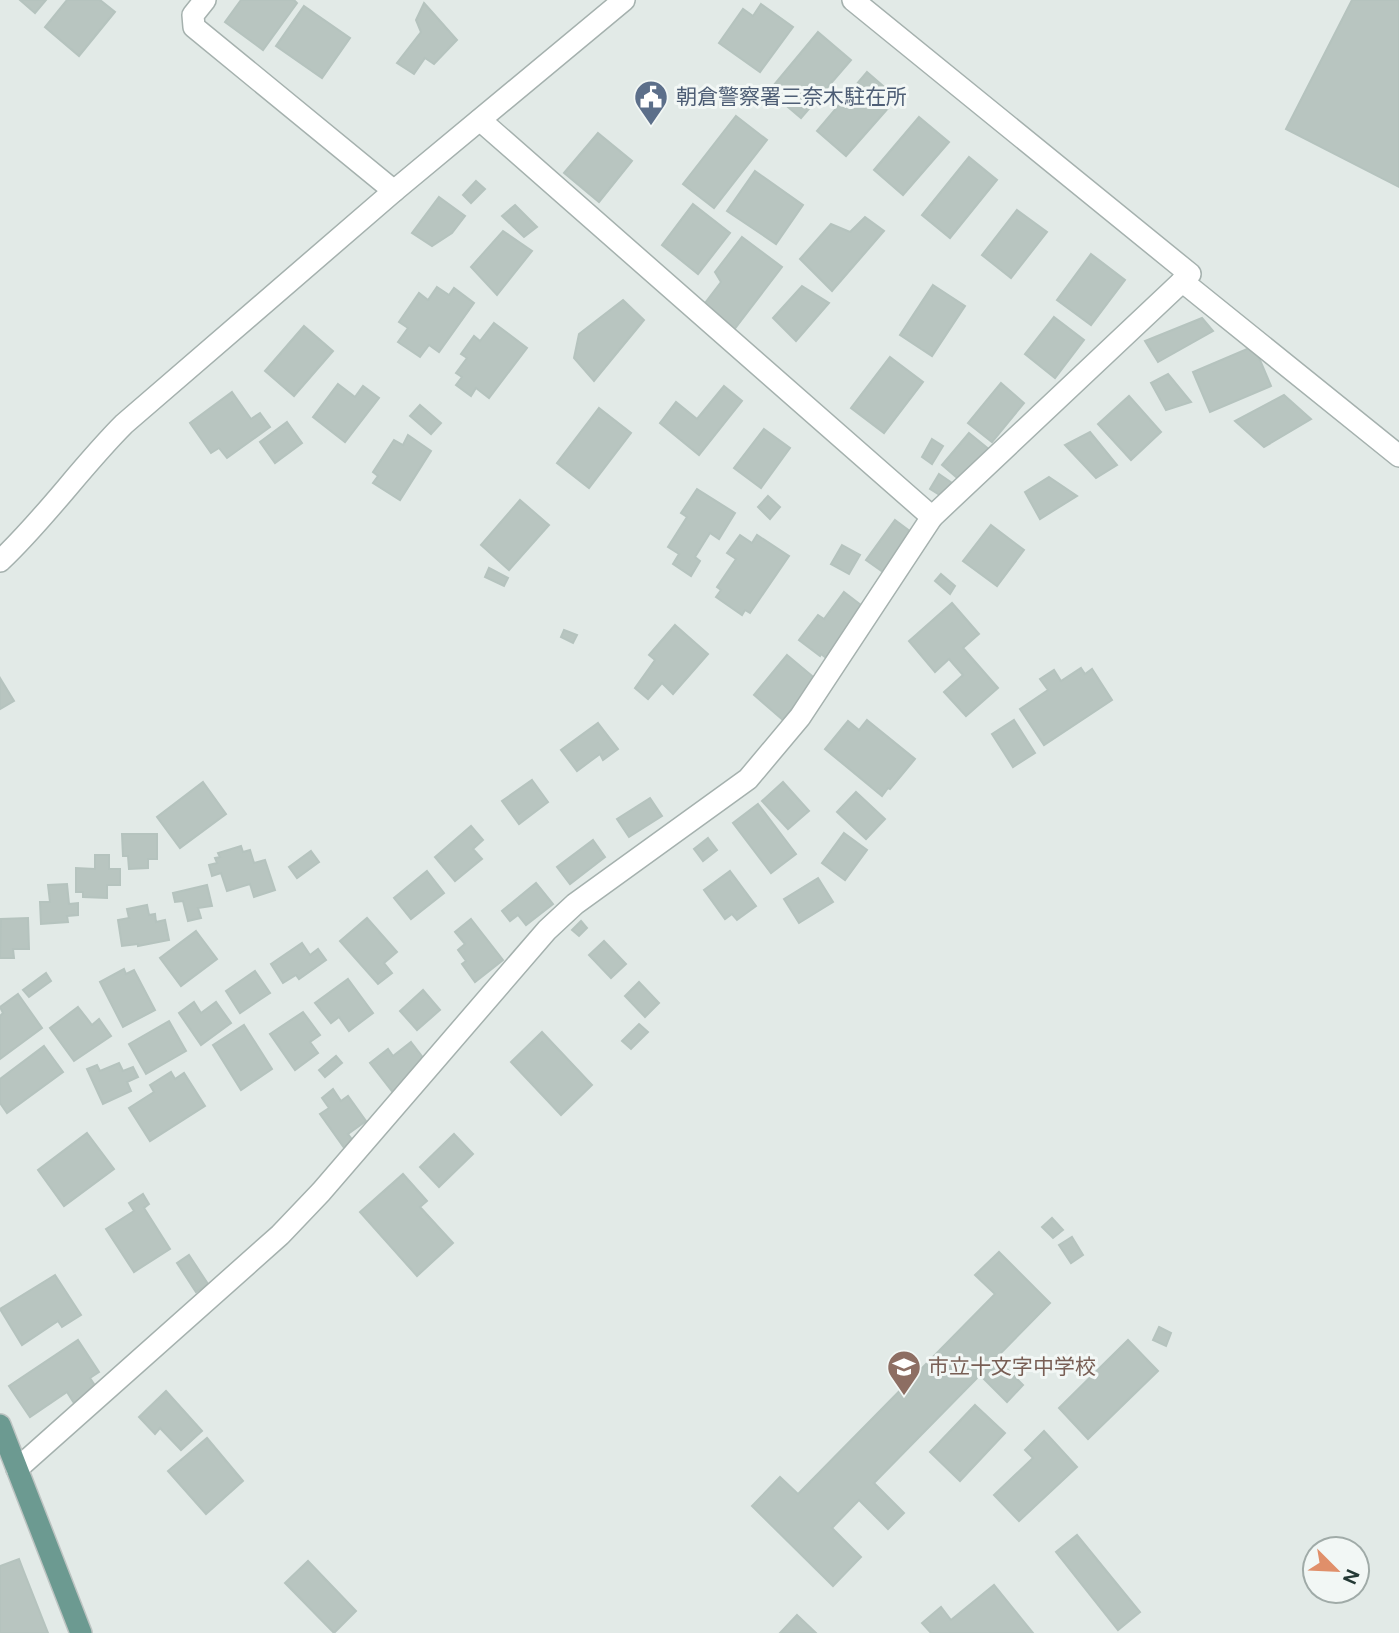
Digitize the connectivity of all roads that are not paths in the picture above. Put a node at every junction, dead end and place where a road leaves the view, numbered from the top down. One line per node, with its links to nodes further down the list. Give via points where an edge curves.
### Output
1 (624, 0): 4 (street)
2 (853, 0): 6 (street, via 1190,274)
3 (198, 3): 5 (street, via 194,27)
4 (480, 120): 5 (street); 8 (street)
5 (394, 191): 9 (street, via 124,425)
6 (1182, 281): 7 (street); 8 (street)
7 (1399, 456)
8 (932, 517): 11 (street, via 800,717 748,779 575,904 547,930 280,1235)
9 (0, 561)
10 (1, 1432): 11 (main road)
11 (17, 1469): 12 (main road)
12 (81, 1633)

